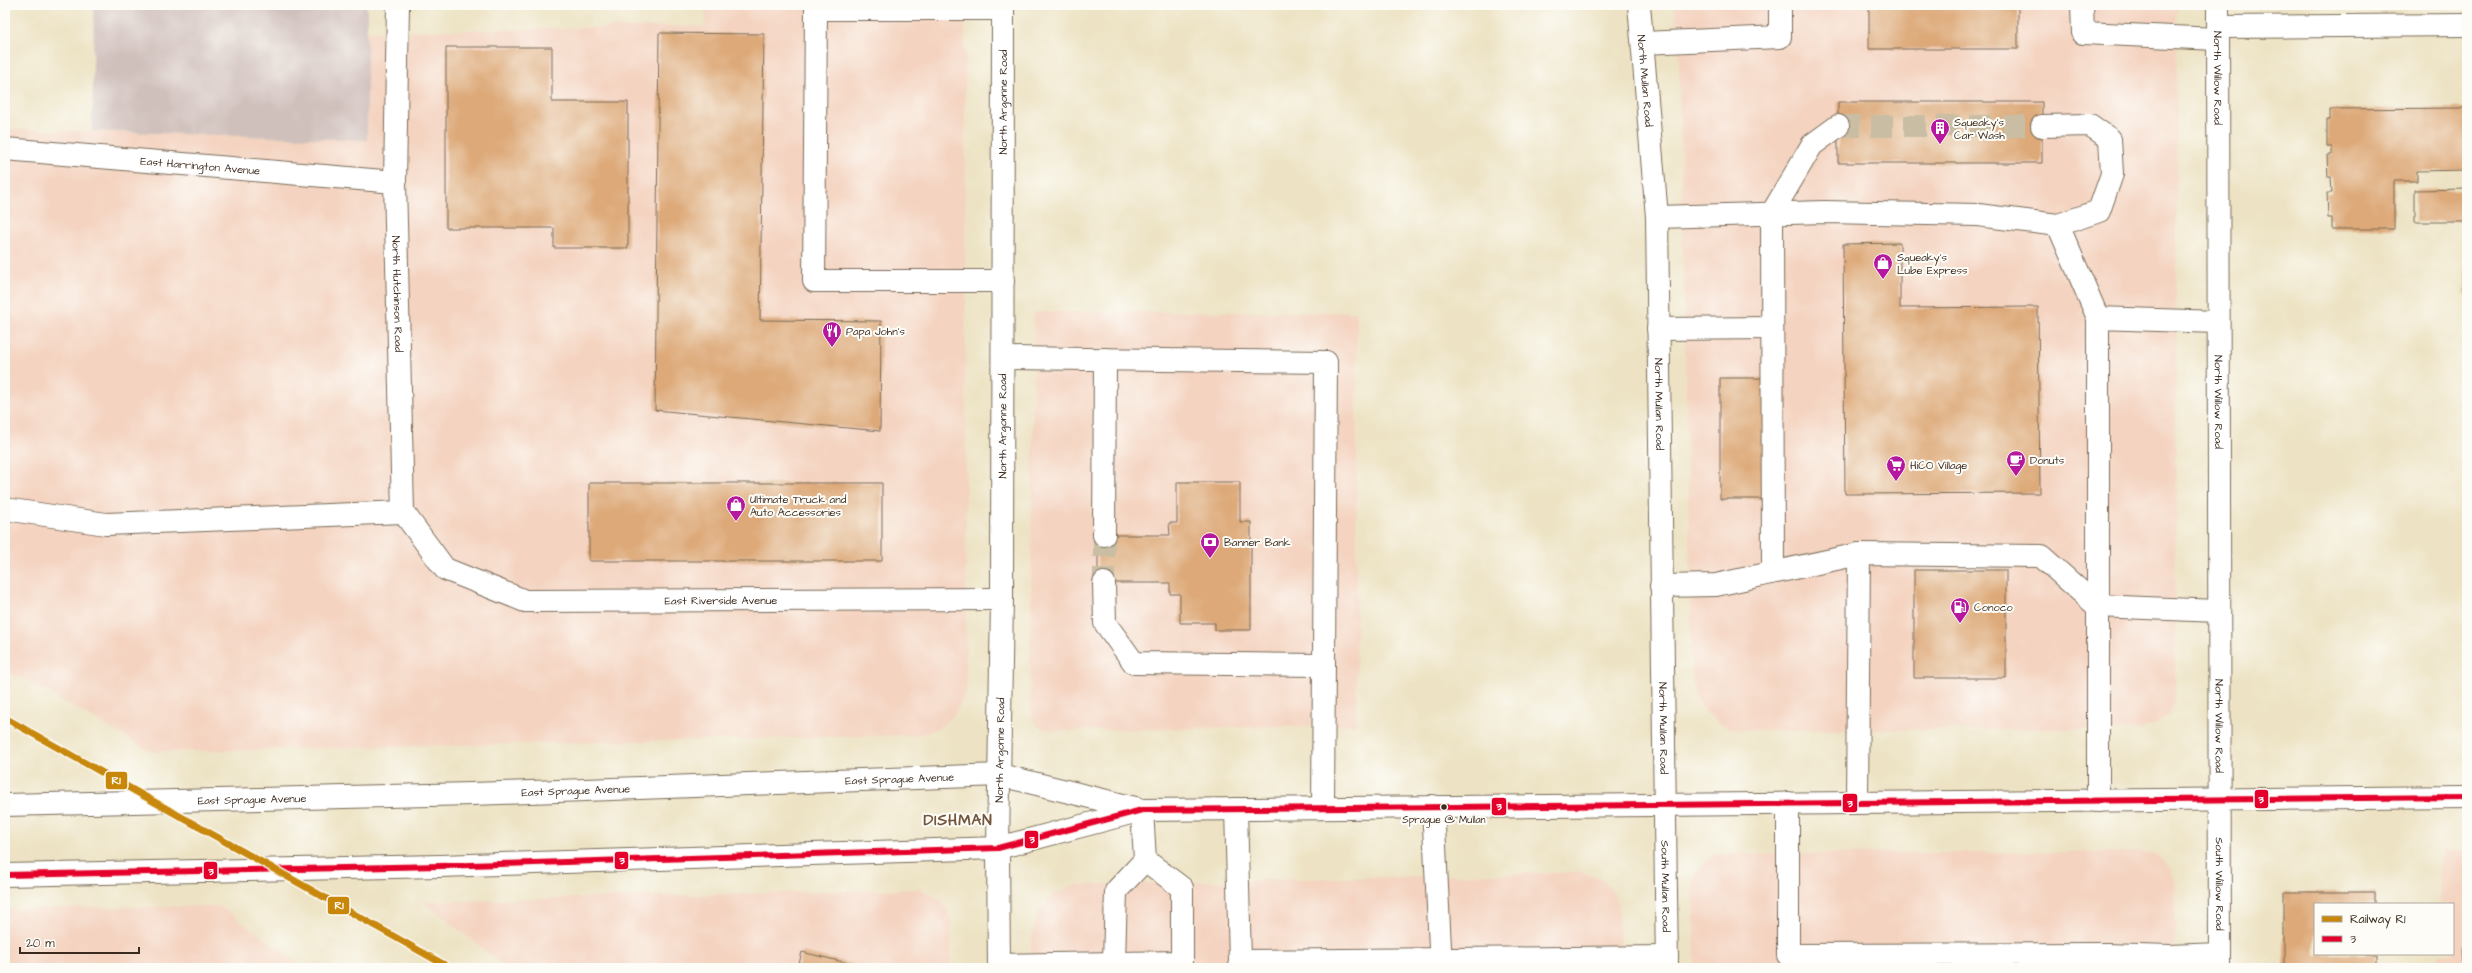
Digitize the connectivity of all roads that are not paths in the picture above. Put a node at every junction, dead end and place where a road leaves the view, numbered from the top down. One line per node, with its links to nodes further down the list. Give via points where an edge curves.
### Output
1 (398, 5): 13 (main road, North Hutchinson Road)
2 (1639, 5): 9 (main road, North Mullan Road)
3 (1780, 5): 9 (main road, via 1780,37)
4 (2082, 5): 8 (main road, via 2083,33)
5 (2218, 5): 8 (main road, North Willow Road)
6 (1003, 7): 17 (main road, North Argonne Road); 17 (main road, via 816,8 814,281)
7 (2467, 25): 8 (main road)
8 (2218, 33): 19 (main road, North Willow Road)
9 (1643, 43): 15 (main road, North Mullan Road)
10 (1838, 126): 14 (main road, via 1812,145)
11 (2042, 126): 16 (main road, via 2090,125 2110,139 2112,174 2099,211)
12 (5, 149): 13 (main road, East Harrington Avenue)
13 (395, 182): 25 (main road, North Hutchinson Road)
14 (1772, 213): 15 (main road); 16 (main road, via 1978,215); 20 (main road)
15 (1657, 217): 21 (main road, North Mullan Road)
16 (2058, 225): 18 (main road)
17 (1003, 281): 22 (main road, North Argonne Road)
18 (2098, 318): 19 (main road); 32 (main road)
19 (2218, 322): 33 (main road, North Willow Road)
20 (1772, 328): 21 (main road); 28 (main road)
21 (1658, 329): 30 (main road, North Mullan Road)
22 (1003, 358): 23 (main road); 31 (main road, North Argonne Road)
23 (1104, 359): 26 (main road); 34 (main road, via 1326,362)
24 (5, 509): 25 (main road, via 106,524)
25 (403, 512): 31 (main road, East Riverside Avenue, via 445,569 525,601)
26 (1104, 535)
27 (1858, 554): 28 (main road); 32 (main road, via 2041,556); 39 (main road)
28 (1773, 572): 30 (main road, via 1716,585)
29 (1104, 583): 34 (main road, via 1104,623 1134,663)
30 (1661, 586): 41 (main road, North Mullan Road)
31 (1002, 599): 35 (main road, North Argonne Road)
32 (2097, 606): 33 (main road); 38 (main road)
33 (2218, 611): 37 (main road, North Willow Road)
34 (1324, 665): 44 (main road)
35 (1000, 775): 42 (main road, East Sprague Avenue, via 480,794); 46 (main road, East Sprague Avenue); 47 (main road, North Argonne Road)
36 (2467, 797): 37 (main road, East Sprague Avenue)
37 (2218, 800): 38 (main road, East Sprague Avenue); 52 (main road, South Willow Road)
38 (2098, 801): 39 (main road, East Sprague Avenue)
39 (1857, 802): 40 (main road, East Sprague Avenue)
40 (1788, 803): 41 (main road, East Sprague Avenue); 50 (main road)
41 (1664, 804): 43 (main road, East Sprague Avenue); 54 (main road, South Mullan Road)
42 (5, 805)
43 (1433, 806): 44 (main road, East Sprague Avenue); 55 (main road)
44 (1323, 808): 45 (main road, East Sprague Avenue)
45 (1236, 809): 46 (main road, East Sprague Avenue); 55 (main road, via 1240,961)
46 (1142, 810): 47 (main road, East Sprague Avenue); 48 (main road)
47 (998, 848): 49 (main road, East Sprague Avenue, via 440,866); 57 (main road, North Argonne Road)
48 (1145, 860): 53 (main road, via 1116,891); 53 (main road, via 1182,888 1182,962)
49 (5, 875)
50 (1788, 961): 51 (main road)
51 (2106, 961): 52 (main road, via 2170,956)
52 (2220, 961)
53 (1114, 962): 56 (main road)
54 (1667, 963): 55 (main road)
55 (1441, 964)
56 (1054, 966): 57 (main road)
57 (999, 967)

